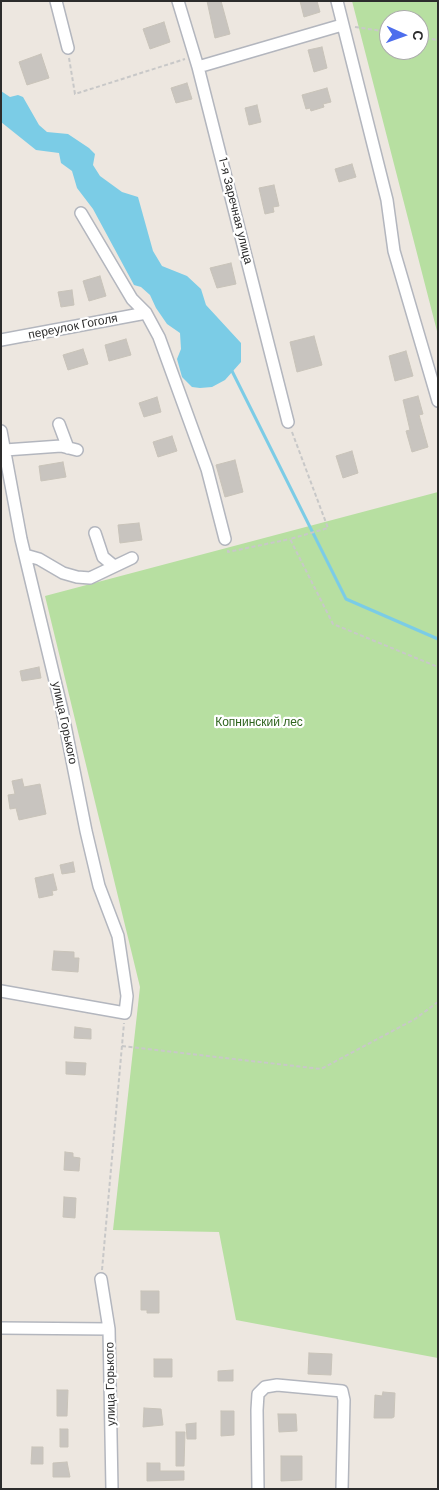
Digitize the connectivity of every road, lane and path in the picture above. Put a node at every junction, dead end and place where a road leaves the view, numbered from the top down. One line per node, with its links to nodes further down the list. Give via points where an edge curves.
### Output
1 (56, 1): 6 (street)
2 (178, 1): 7 (street, 1-я Заречная улица)
3 (337, 1): 4 (street)
4 (342, 25): 5 (path); 7 (street); 11 (street, via 388,200 394,251)
5 (379, 31)
6 (68, 48): 7 (path, via 75,94 185,59)
7 (198, 67): 12 (street, 1-я Заречная улица)
8 (81, 212): 9 (street, via 132,299)
9 (146, 313): 10 (street, переулок Гоголя); 17 (street, via 159,337 207,469)
10 (1, 340)
11 (438, 401)
12 (288, 422): 18 (path, via 328,528)
13 (59, 424): 15 (street, via 73,449 61,446)
14 (1, 431): 15 (street, улица Горького)
15 (5, 450): 19 (street, улица Горького)
16 (95, 533): 21 (street, via 103,557)
17 (225, 539): 18 (path, via 228,552)
18 (290, 540): 22 (path, via 333,624)
19 (25, 554): 21 (street, via 77,578 90,578); 25 (street, улица Горького, via 62,710 96,877 118,936 125,971)
20 (132, 558): 21 (street)
21 (114, 566)
22 (438, 666)
23 (1, 992): 25 (street)
24 (438, 1002): 26 (path, via 415,1019 321,1069)
25 (125, 1013): 26 (path)
26 (122, 1046): 27 (path)
27 (101, 1279): 29 (street, улица Горького)
28 (1, 1328): 29 (street)
29 (109, 1329): 30 (street, улица Горького)
30 (112, 1489)
31 (258, 1489): 32 (street, via 258,1394 265,1387 277,1384 342,1391)
32 (342, 1489)

